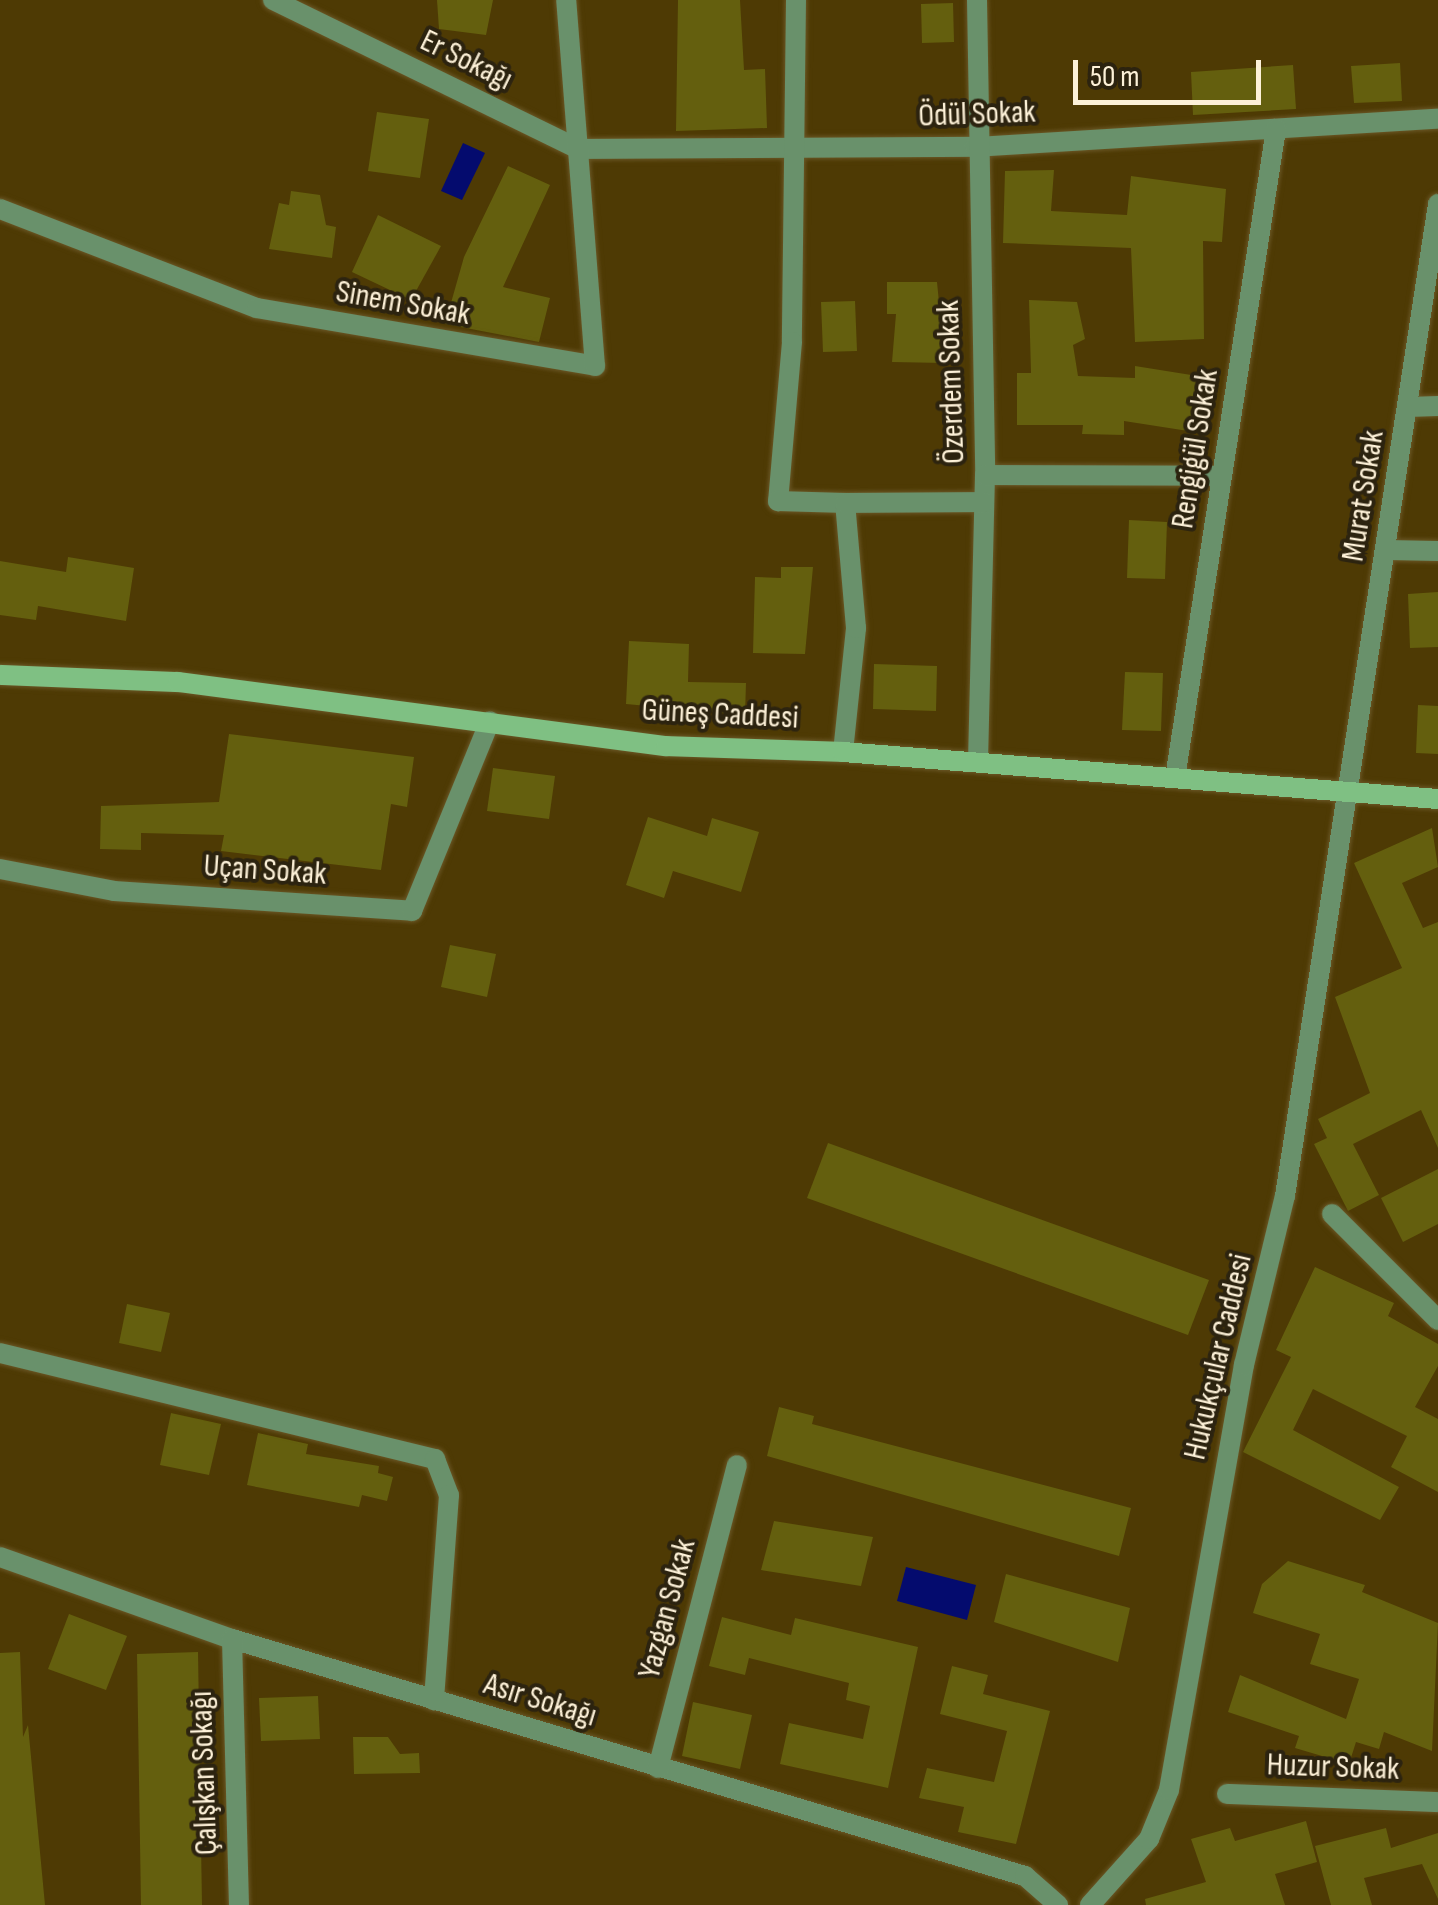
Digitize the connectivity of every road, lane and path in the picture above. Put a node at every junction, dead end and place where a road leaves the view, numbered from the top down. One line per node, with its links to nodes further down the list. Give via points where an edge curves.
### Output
1 (273, 0): 8 (street, Er Sokağı)
2 (566, 0): 8 (street)
3 (796, 0): 9 (street)
4 (977, 0): 7 (street, Özerdem Sokak)
5 (1438, 118): 6 (street, Ödül Sokak)
6 (1276, 129): 7 (street, Ödül Sokak); 15 (street, Rengigül Sokak)
7 (976, 147): 9 (street, Ödül Sokak); 14 (street, Özerdem Sokak)
8 (579, 149): 9 (street, Ödül Sokak); 11 (street, Sinem Sokak, via 595,366 257,308 75,244)
9 (792, 151): 17 (street, via 792,342 778,501)
10 (1438, 204): 13 (street, Murat Sokak)
11 (0, 209)
12 (1438, 406): 13 (street)
13 (1408, 407): 18 (street, Murat Sokak)
14 (985, 474): 15 (street); 16 (street, Özerdem Sokak)
15 (1222, 476): 24 (street, Rengigül Sokak)
16 (984, 502): 17 (street); 23 (street, Özerdem Sokak)
17 (845, 503): 22 (street, via 856,628)
18 (1387, 550): 19 (street); 25 (street, Murat Sokak)
19 (1438, 550)
20 (0, 675): 21 (main road, Güneş Caddesi, via 178,682)
21 (490, 721): 22 (main road, Güneş Caddesi, via 666,746); 27 (street, Uçan Sokak, via 412,912 114,891)
22 (844, 752): 23 (main road, Güneş Caddesi)
23 (978, 762): 24 (main road, Güneş Caddesi)
24 (1175, 778): 25 (main road, Güneş Caddesi)
25 (1345, 797): 26 (main road, Güneş Caddesi); 40 (street, Hukukçular Caddesi, via 1285,1196 1236,1404 1169,1790 1149,1839)
26 (1438, 799)
27 (0, 869)
28 (1332, 1214): 29 (street)
29 (1438, 1320)
30 (0, 1353): 34 (street, via 434,1459 450,1495)
31 (736, 1465): 35 (street, Yazgan Sokak)
32 (0, 1557): 33 (street, Asır Sokağı)
33 (232, 1640): 34 (street, Asır Sokağı); 38 (street, Çalışkan Sokağı)
34 (434, 1700): 35 (street, Asır Sokağı)
35 (658, 1768): 39 (street, Asır Sokağı, via 1026,1876)
36 (1227, 1794): 37 (street, Huzur Sokak)
37 (1438, 1802)
38 (238, 1905)
39 (1058, 1905)
40 (1090, 1905)

